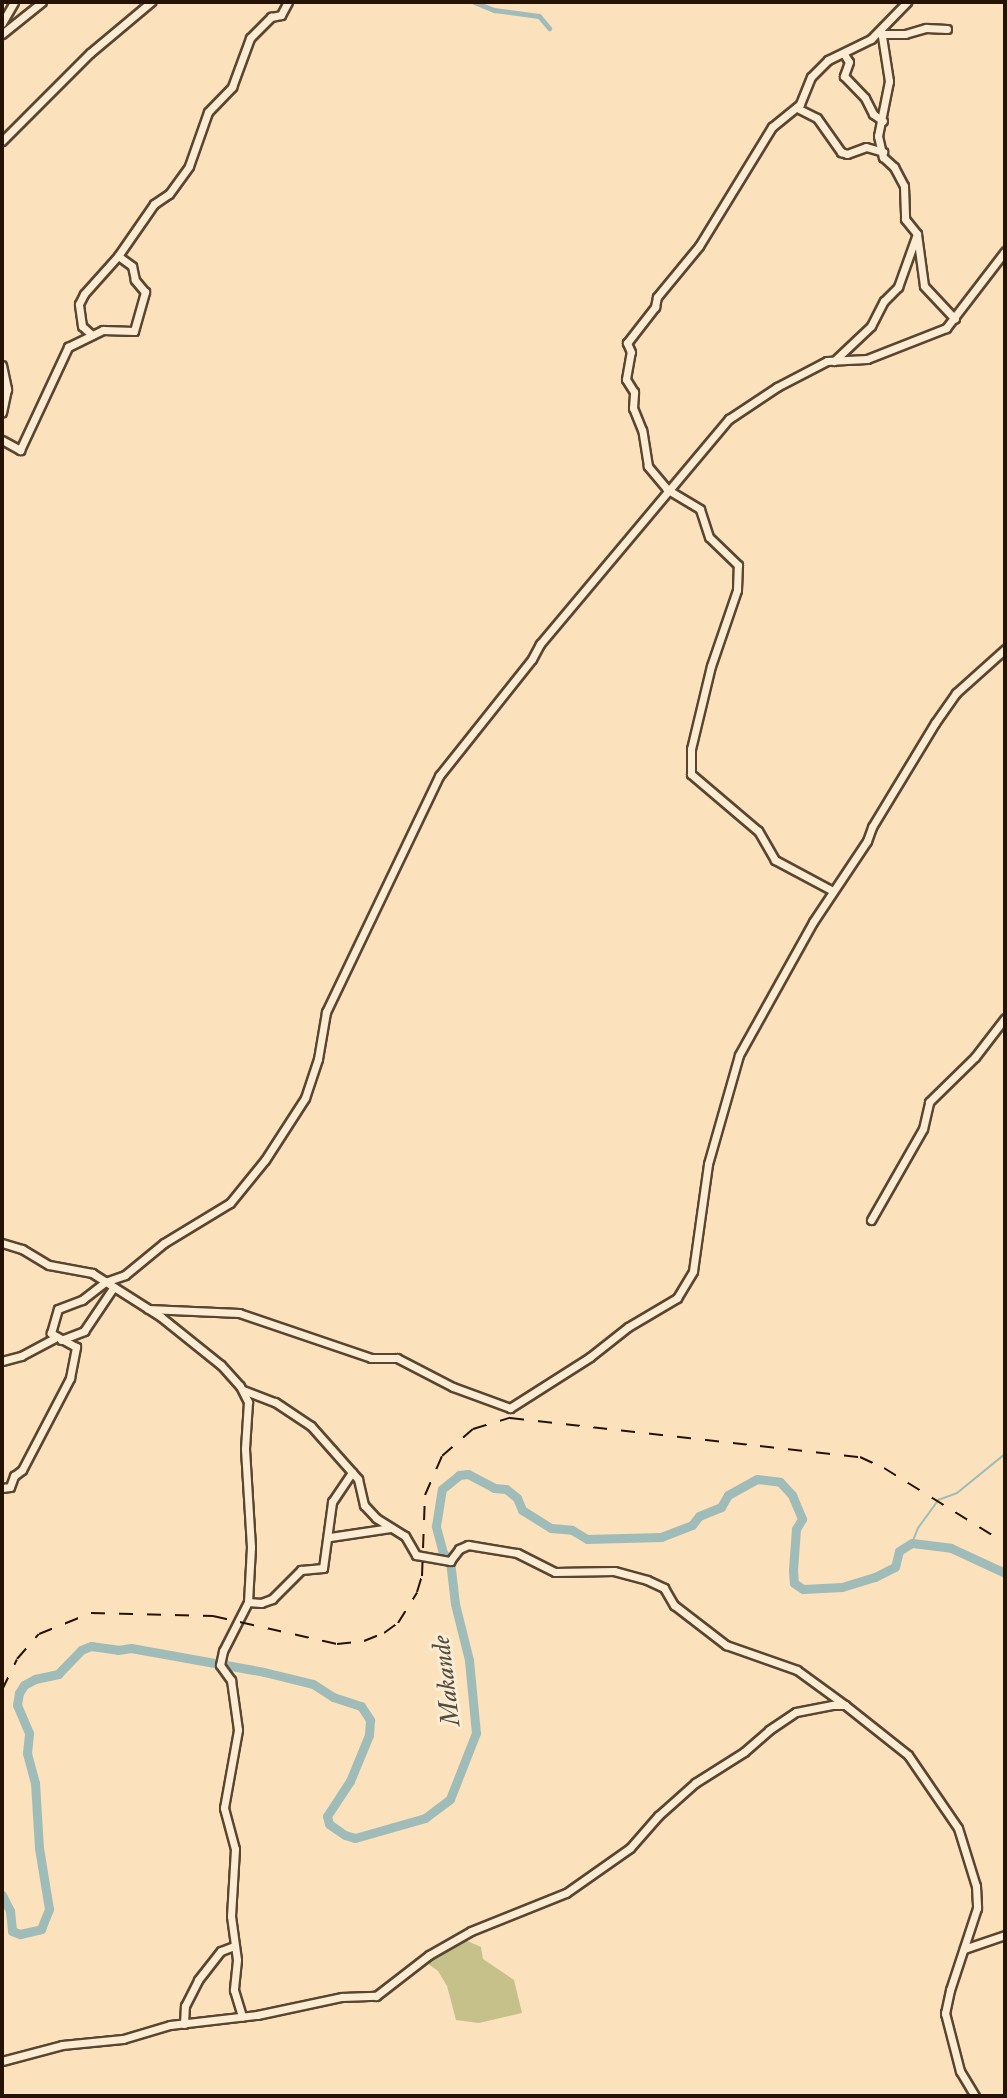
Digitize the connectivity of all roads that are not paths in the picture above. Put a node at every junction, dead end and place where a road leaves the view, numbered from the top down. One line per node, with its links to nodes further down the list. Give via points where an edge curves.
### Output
1 (14, 2): 6 (street)
2 (42, 2): 9 (street)
3 (151, 2): 13 (street, via 90,53)
4 (288, 2): 17 (street, via 281,15 271,17 250,38 232,87 208,112 189,166)
5 (907, 2): 8 (street)
6 (2, 23)
7 (947, 29): 8 (street)
8 (882, 32): 10 (street); 12 (street, via 889,81)
9 (2, 34)
10 (844, 54): 11 (street, via 828,60 811,77); 12 (street, via 849,62 844,76)
11 (797, 108): 14 (street, via 817,118 841,152 866,147); 26 (street, via 772,127 699,246 627,343 631,352 626,379 634,392 647,463)
12 (883, 121): 14 (street, via 878,136)
13 (2, 141)
14 (883, 152): 15 (street, via 900,176 905,219)
15 (917, 234): 18 (street, via 924,286); 20 (street, via 898,287)
16 (1005, 251): 18 (street)
17 (118, 256): 19 (street, via 79,304 82,326); 19 (street, via 132,266 145,292 134,331)
18 (955, 319): 21 (street, via 946,328)
19 (92, 335): 25 (street, via 68,347 20,450)
20 (855, 341): 21 (street); 22 (street)
21 (858, 359): 22 (street)
22 (834, 361): 26 (street, via 777,387 729,419)
23 (2, 365): 24 (street, via 7,389)
24 (2, 412)
25 (2, 440)
26 (667, 489): 28 (street, via 700,509 709,537 738,565 737,590 713,658 691,749 691,774 758,831 775,860); 32 (street, via 439,776 326,1012 305,1098 265,1160 230,1203 164,1243 125,1275)
27 (1005, 649): 28 (street, via 956,693)
28 (833, 891): 34 (street, via 739,1055 708,1164 689,1281 668,1305 514,1406 505,1408 453,1387 393,1357 371,1358 239,1313)
29 (1005, 1018): 30 (street, via 929,1102 923,1129)
30 (871, 1220)
31 (2, 1243): 32 (street)
32 (105, 1282): 33 (street); 35 (street, via 82,1300 59,1307 50,1331)
33 (113, 1288): 34 (street); 35 (street, via 84,1331)
34 (148, 1309): 37 (street, via 221,1365)
35 (58, 1339): 36 (street); 39 (street, via 76,1347 70,1378 22,1470 10,1487)
36 (2, 1361)
37 (243, 1390): 38 (street, via 296,1414); 42 (street, via 250,1412 245,1449 251,1537)
38 (352, 1472): 40 (street, via 361,1485 363,1504); 41 (street, via 332,1502)
39 (2, 1488)
40 (390, 1528): 41 (street); 43 (street, via 405,1536 417,1555 450,1561 468,1545 517,1553 555,1572 614,1571 654,1583 726,1645 797,1670)
41 (330, 1537): 42 (street, via 323,1569 301,1570 272,1599)
42 (248, 1602): 45 (street, via 220,1665 231,1680 238,1730 224,1802 235,1849)
43 (845, 1705): 46 (street, via 908,1755 958,1828 977,1893); 47 (street, via 796,1712 695,1783 630,1848 585,1880 544,1904 471,1931 376,1996 342,1997)
44 (1005, 1935): 46 (street)
45 (234, 1946): 47 (street, via 234,1994); 48 (street, via 221,1951 198,1980 185,2006)
46 (964, 1949): 50 (street, via 945,2013 960,2071)
47 (242, 2017): 48 (street)
48 (184, 2024): 49 (street)
49 (2, 2061)
50 (975, 2096)

